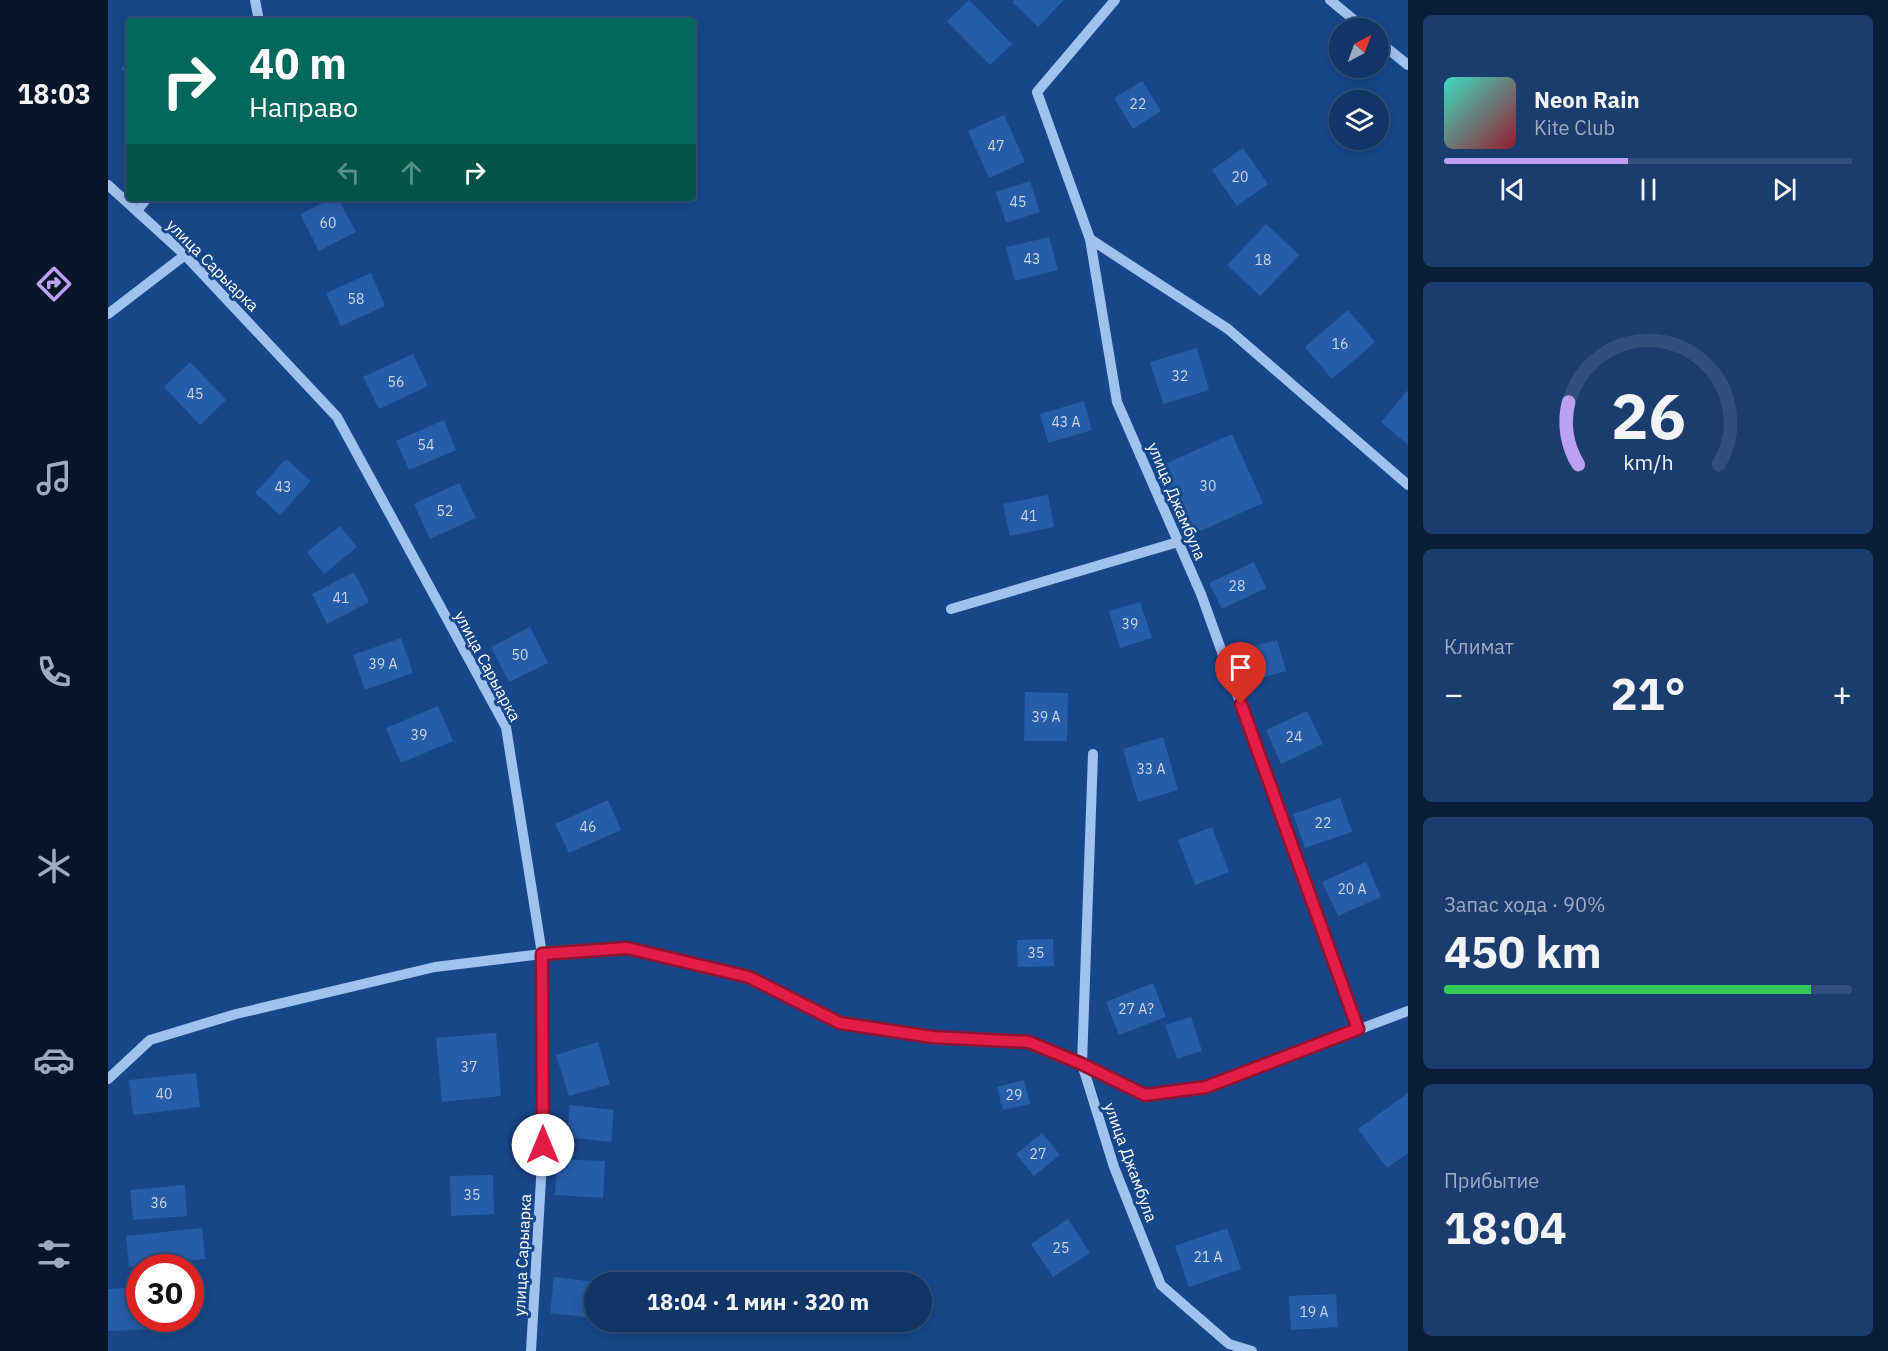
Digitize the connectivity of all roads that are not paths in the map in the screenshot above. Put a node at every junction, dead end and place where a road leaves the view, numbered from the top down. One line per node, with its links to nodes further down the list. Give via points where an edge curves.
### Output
1 (255, 0): 4 (street)
2 (1115, 0): 11 (street, улица Джамбула, via 1037,92)
3 (1330, 0): 5 (street)
4 (258, 18)
5 (1352, 18)
6 (1389, 49): 7 (street)
7 (1408, 65)
8 (108, 185): 10 (street, улица Сарыарка)
9 (145, 201): 10 (street)
10 (137, 211): 12 (street, улица Сарыарка)
11 (1090, 239): 14 (street, via 1227,329); 15 (street, улица Джамбула, via 1117,402)
12 (185, 255): 13 (street); 18 (street, улица Сарыарка, via 337,417 506,727)
13 (108, 314)
14 (1408, 485)
15 (1178, 542): 16 (street); 20 (street, улица Джамбула, via 1201,594)
16 (951, 609)
17 (1093, 754): 21 (street, улица Джамбула)
18 (542, 954): 21 (street, via 627,948 749,977 840,1023 932,1037 1029,1042); 22 (street, via 435,967 236,1014 150,1040); 23 (street, улица Сарыарка, via 543,1145)
19 (1408, 1011): 20 (street)
20 (1358, 1029): 21 (street, via 1206,1087 1145,1095)
21 (1082, 1064): 24 (street, улица Джамбула, via 1114,1167 1161,1285 1229,1344)
22 (108, 1079)
23 (531, 1351)
24 (1252, 1351)

